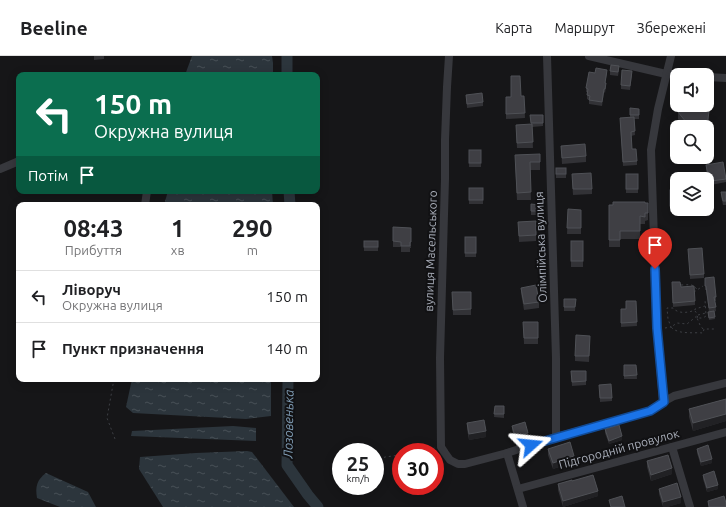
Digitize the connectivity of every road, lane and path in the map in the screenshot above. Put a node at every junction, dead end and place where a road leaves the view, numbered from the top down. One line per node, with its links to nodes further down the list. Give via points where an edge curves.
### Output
1 (449, 56): 31 (street, вулиця Масельського, via 440,358)
2 (547, 56): 29 (street, Олімпійська вулиця)
3 (589, 56): 5 (street)
4 (671, 56): 5 (street)
5 (666, 74): 6 (street); 22 (street, via 651,150)
6 (670, 74)
7 (714, 78): 8 (street)
8 (726, 79)
9 (16, 162): 10 (street)
10 (0, 169)
11 (681, 285): 13 (path, via 692,285)
12 (703, 286): 13 (path)
13 (698, 290): 14 (path)
14 (694, 292)
15 (705, 299): 16 (path)
16 (705, 306): 17 (path); 18 (path)
17 (695, 310): 19 (path); 21 (path, via 685,313 667,308)
18 (706, 313): 19 (path); 20 (path, via 703,318)
19 (698, 315): 20 (path); 21 (path, via 687,324 677,323)
20 (697, 318): 24 (path)
21 (671, 327): 22 (path); 24 (path, via 674,330 691,333 704,333)
22 (657, 328): 27 (street)
23 (716, 328): 24 (path)
24 (704, 329)
25 (113, 382): 30 (path, via 107,418)
26 (726, 383): 27 (street, via 674,396)
27 (664, 402): 29 (street, via 650,411)
28 (726, 432): 32 (street, Підгородній провулок)
29 (556, 437): 34 (street)
30 (115, 439)
31 (441, 443)
32 (672, 447): 35 (street, Підгородній провулок); 37 (street)
33 (444, 453): 34 (street, via 458,464)
34 (507, 453): 35 (street)
35 (518, 489): 36 (street)
36 (523, 507)
37 (690, 507)

